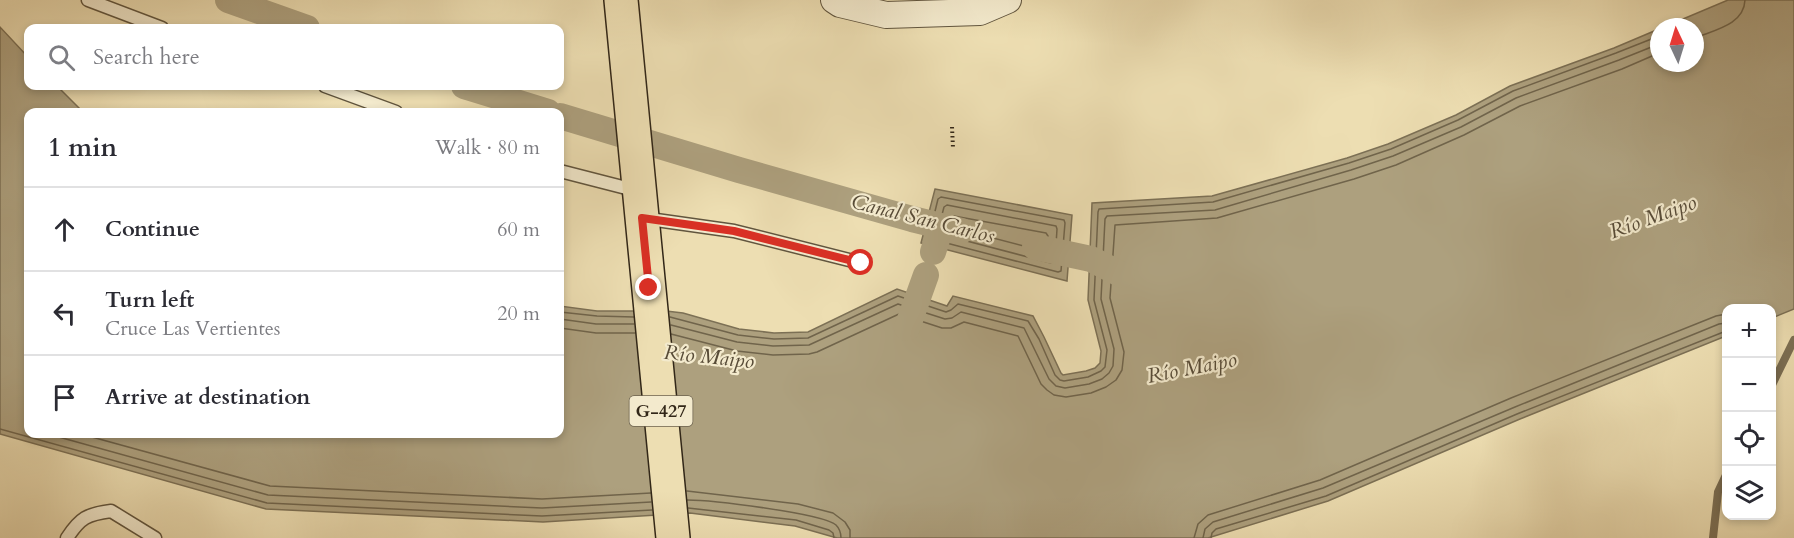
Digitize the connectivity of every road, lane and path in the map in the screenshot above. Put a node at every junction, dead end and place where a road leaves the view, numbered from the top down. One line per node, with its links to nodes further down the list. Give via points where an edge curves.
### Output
1 (88, 0): 5 (lane)
2 (621, 0): 11 (main road, G-427)
3 (834, 0): 4 (street, via 886,15 980,12)
4 (1008, 0)
5 (151, 24)
6 (336, 90): 7 (lane)
7 (385, 108)
8 (951, 127): 9 (path)
9 (953, 148)
10 (564, 172): 11 (lane)
11 (640, 197): 12 (lane, via 734,231); 13 (main road, G-427)
12 (861, 263)
13 (673, 536)
14 (67, 538): 15 (lane, via 76,525 92,514 111,511)
15 (155, 538)

